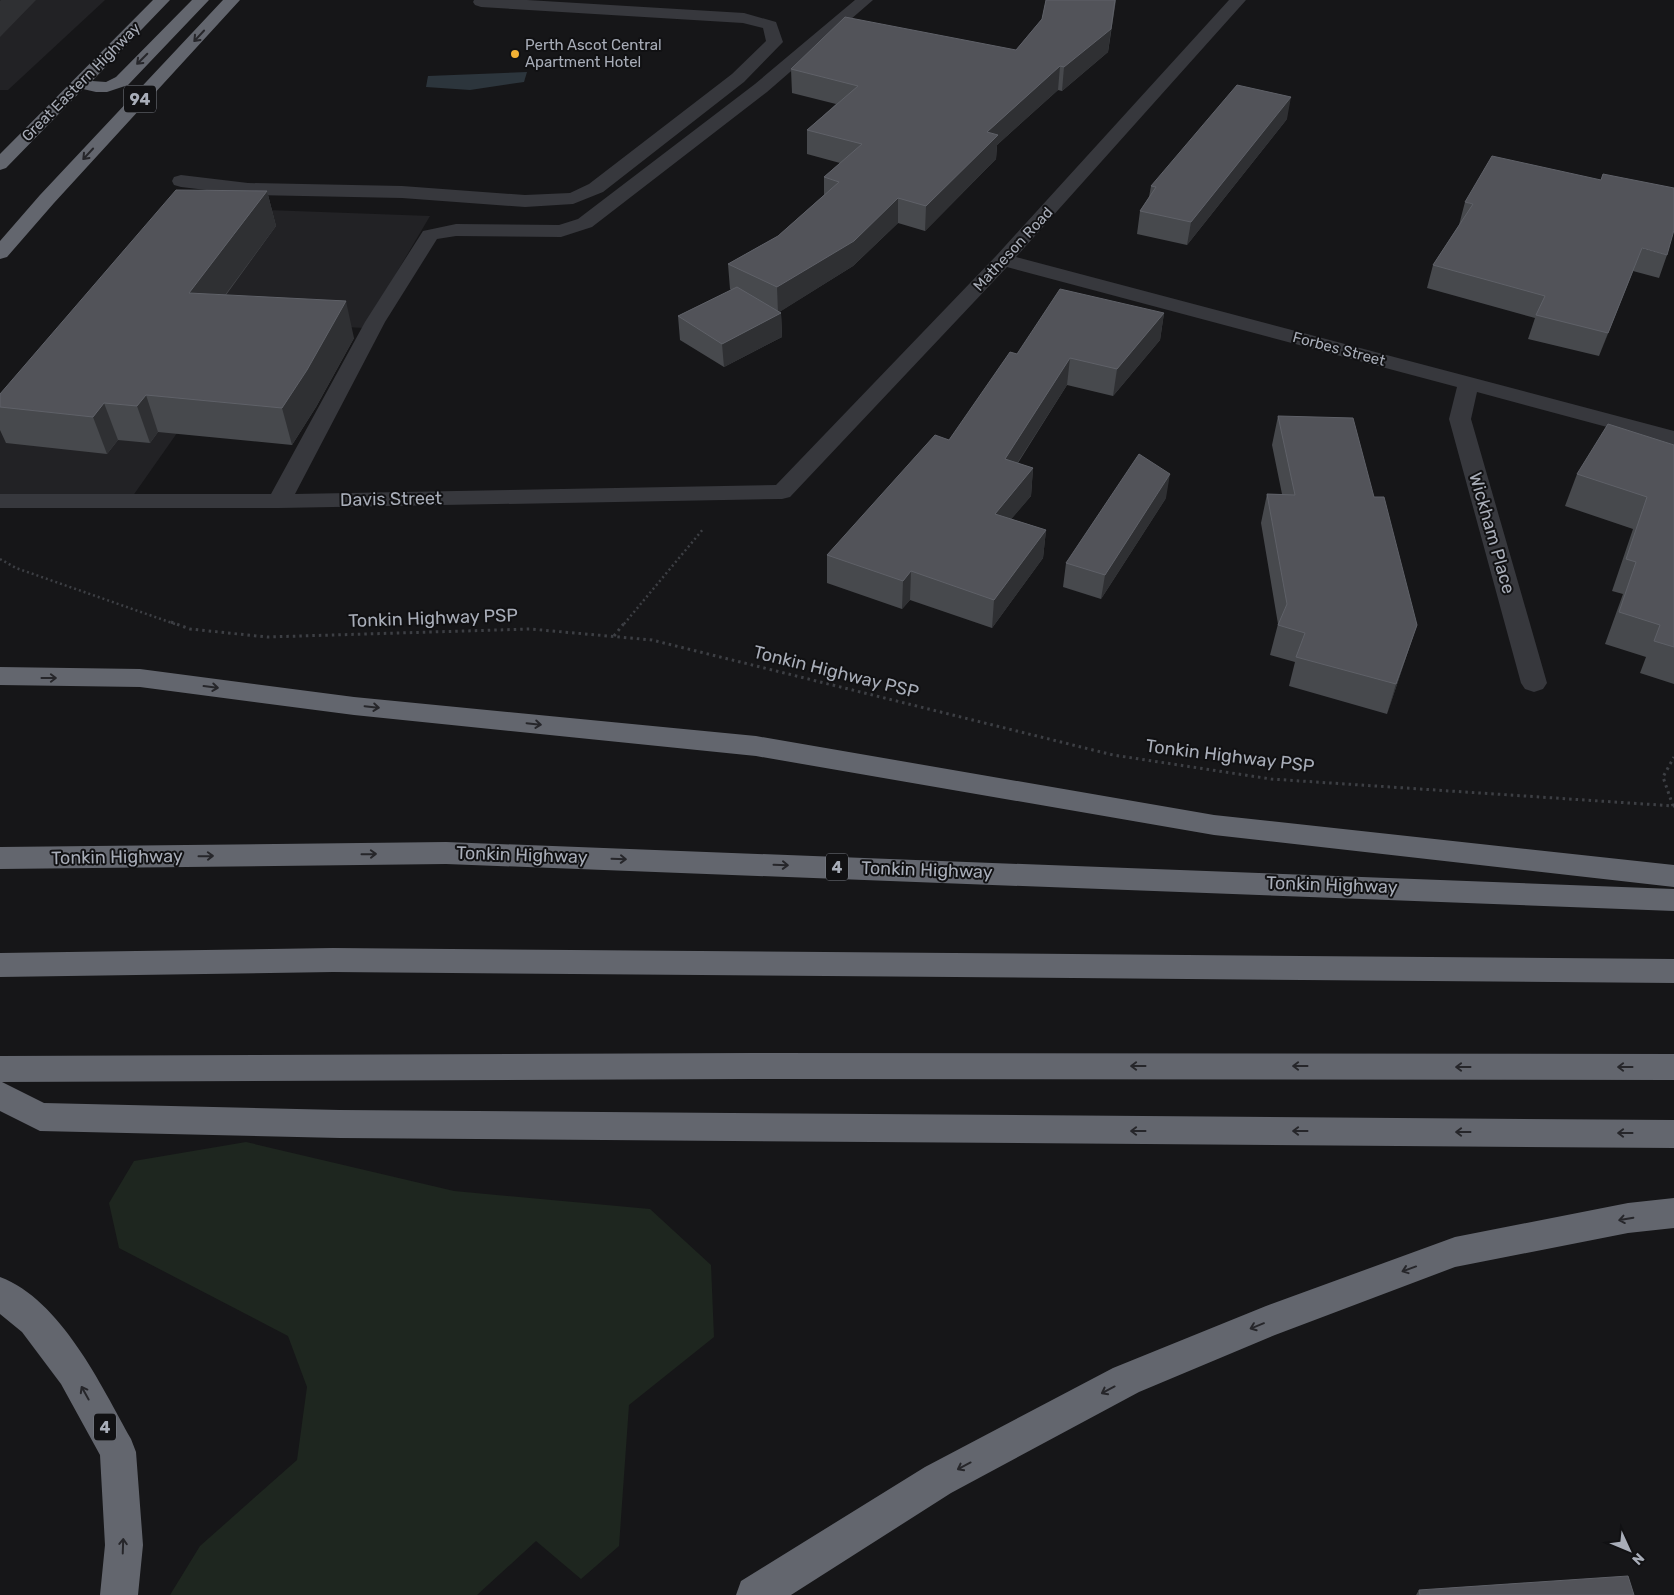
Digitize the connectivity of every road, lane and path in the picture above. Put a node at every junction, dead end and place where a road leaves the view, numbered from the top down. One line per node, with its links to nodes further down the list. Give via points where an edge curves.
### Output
1 (162, 0): 7 (highway, Great Eastern Highway)
2 (201, 0): 7 (highway, 94, one-way to 7, via 122,81 99,88)
3 (232, 0): 10 (highway, 94, one-way to 10)
4 (866, 0): 19 (street, via 761,88 585,223 562,231 456,230 430,235 375,322)
5 (1238, 0): 12 (street, Matheson Road)
6 (480, 2): 9 (street, via 744,18 770,25 775,42 738,78 596,188 573,198 525,201 402,192 248,189)
7 (81, 82): 8 (highway, Great Eastern Highway)
8 (0, 164)
9 (180, 181)
10 (47, 199): 11 (highway, 94); 13 (highway)
11 (0, 253)
12 (1003, 260): 14 (street, Forbes Street); 17 (street, Matheson Road)
13 (0, 272)
14 (1469, 383): 15 (street, Forbes Street); 23 (street, Wickham Place, via 1460,419)
15 (1674, 438)
16 (734, 492): 17 (street, Davis Street); 19 (street, Davis Street); 21 (path)
17 (782, 492)
18 (0, 501): 19 (street, Davis Street)
19 (279, 501)
20 (0, 559): 21 (path, Tonkin Highway PSP, via 16,568 190,630 267,638 530,628)
21 (614, 637): 25 (path, Tonkin Highway PSP, via 652,640 1122,756 1271,779)
22 (0, 676): 27 (highway, one-way to 27, via 140,678 354,706 756,746 1214,825)
23 (1534, 683)
24 (1674, 757): 25 (path, via 1663,777)
25 (1674, 806)
26 (0, 858): 28 (highway, Tonkin Highway / 4, one-way to 28, via 446,852)
27 (1674, 876)
28 (1674, 900)
29 (0, 965): 30 (highway, via 342,960)
30 (1674, 971)
31 (1674, 1067): 32 (highway, one-way to 32)
32 (0, 1069)
33 (0, 1095): 34 (highway, one-way to 33, via 370,1124 60,1118 40,1117)
34 (1674, 1134)
35 (1674, 1213): 38 (highway, one-way to 38, via 1628,1218 1455,1252 1266,1322 1126,1380 938,1480)
36 (0, 1293): 37 (highway, 4, one-way to 36, via 124,1545 118,1452 74,1372 34,1320)
37 (119, 1595)
38 (755, 1595)

